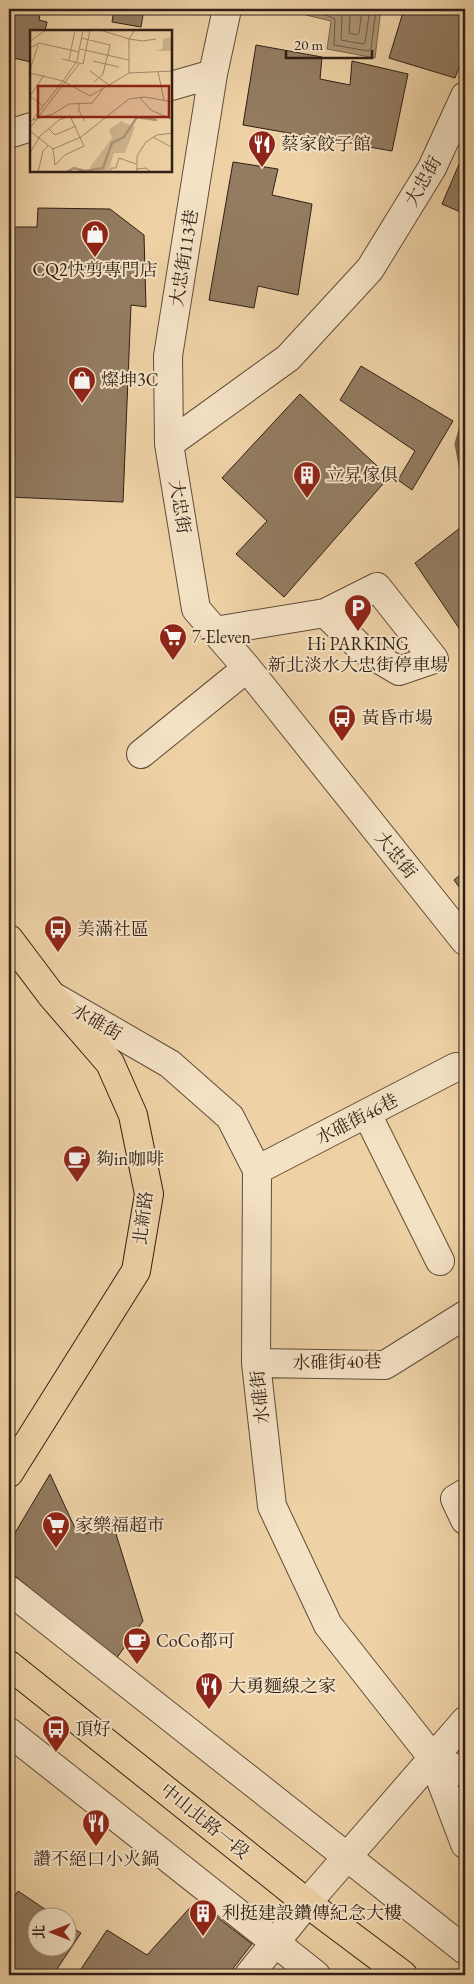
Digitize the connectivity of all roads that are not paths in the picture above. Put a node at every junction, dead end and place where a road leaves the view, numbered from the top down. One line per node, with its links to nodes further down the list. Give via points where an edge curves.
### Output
1 (227, 9): 2 (street, 大忠街113巷)
2 (213, 74): 3 (street); 7 (street, 大忠街113巷, via 168,356)
3 (172, 86)
4 (465, 96): 7 (street, 大忠街, via 432,168 370,269 288,358)
5 (30, 127): 6 (street)
6 (9, 134)
7 (169, 444): 9 (street, 大忠街, via 196,609)
8 (325, 614): 9 (street)
9 (215, 631): 10 (street, 大忠街)
10 (247, 668): 11 (street); 13 (street, 大忠街)
11 (141, 754)
12 (9, 939): 14 (main road, 北新路)
13 (465, 941)
14 (52, 996): 17 (street, 水碓街, via 170,1064 230,1117); 21 (main road, 北新路, via 110,1064 133,1115 149,1194 136,1271)
15 (456, 1067): 16 (street, 水碓街46巷)
16 (367, 1114): 17 (street, 水碓街46巷); 18 (street)
17 (257, 1170): 20 (street, 水碓街)
18 (440, 1261)
19 (465, 1315): 20 (street, 水碓街40巷, via 385,1365)
20 (256, 1363): 28 (street, 水碓街, via 272,1506 328,1625)
21 (9, 1473)
22 (465, 1493): 23 (street, via 455,1499)
23 (465, 1520)
24 (9, 1590): 31 (street)
25 (9, 1665): 32 (main road, 中山北路一段)
26 (465, 1721): 28 (street)
27 (9, 1732): 33 (street)
28 (432, 1757): 29 (street); 30 (street, 水碓街); 31 (street)
29 (465, 1773)
30 (465, 1844)
31 (346, 1857): 32 (street); 34 (street)
32 (307, 1903): 33 (street); 37 (main road, 中山北路一段)
33 (275, 1943): 35 (street); 36 (street)
34 (465, 1950)
35 (249, 1975)
36 (316, 1975)
37 (403, 1975)

